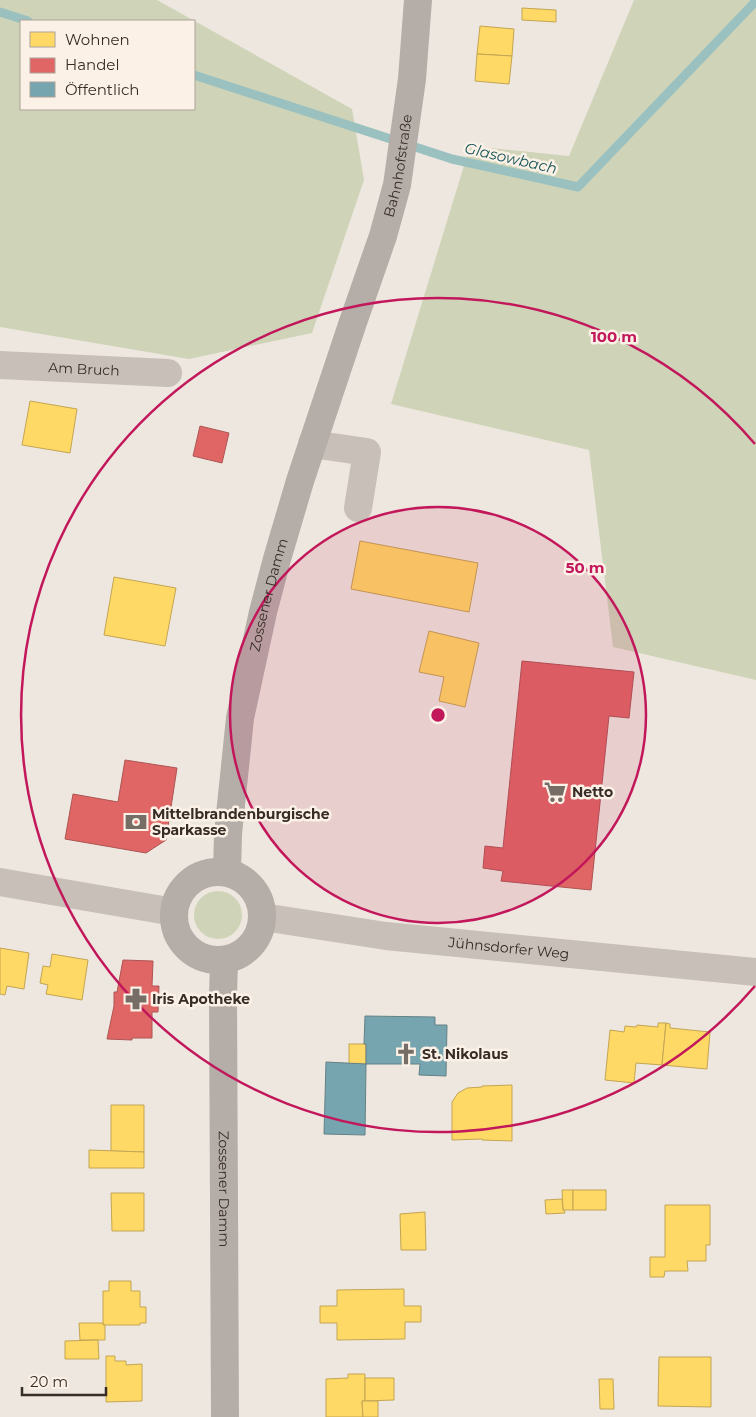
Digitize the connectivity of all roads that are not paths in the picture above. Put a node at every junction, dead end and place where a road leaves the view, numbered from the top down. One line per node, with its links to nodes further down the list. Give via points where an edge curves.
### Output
1 (418, 0): 2 (main road, Bahnhofstraße, via 412,79 397,185)
2 (352, 325): 5 (main road, Zossener Damm)
3 (0, 365): 4 (street, Am Bruch)
4 (168, 373)
5 (312, 444): 6 (street, via 367,452); 7 (main road, Zossener Damm, via 263,612 240,718)
6 (358, 508)
7 (227, 872): 9 (main road, via 198,876 186,885); 10 (main road, via 242,878 253,888)
8 (0, 882): 9 (street)
9 (174, 912): 11 (main road, via 179,938 187,948 210,960)
10 (263, 917): 11 (main road, via 261,929 247,950); 12 (street, Jühnsdorfer Weg, via 386,936)
11 (224, 960): 13 (main road, Zossener Damm)
12 (756, 972)
13 (225, 1417)

